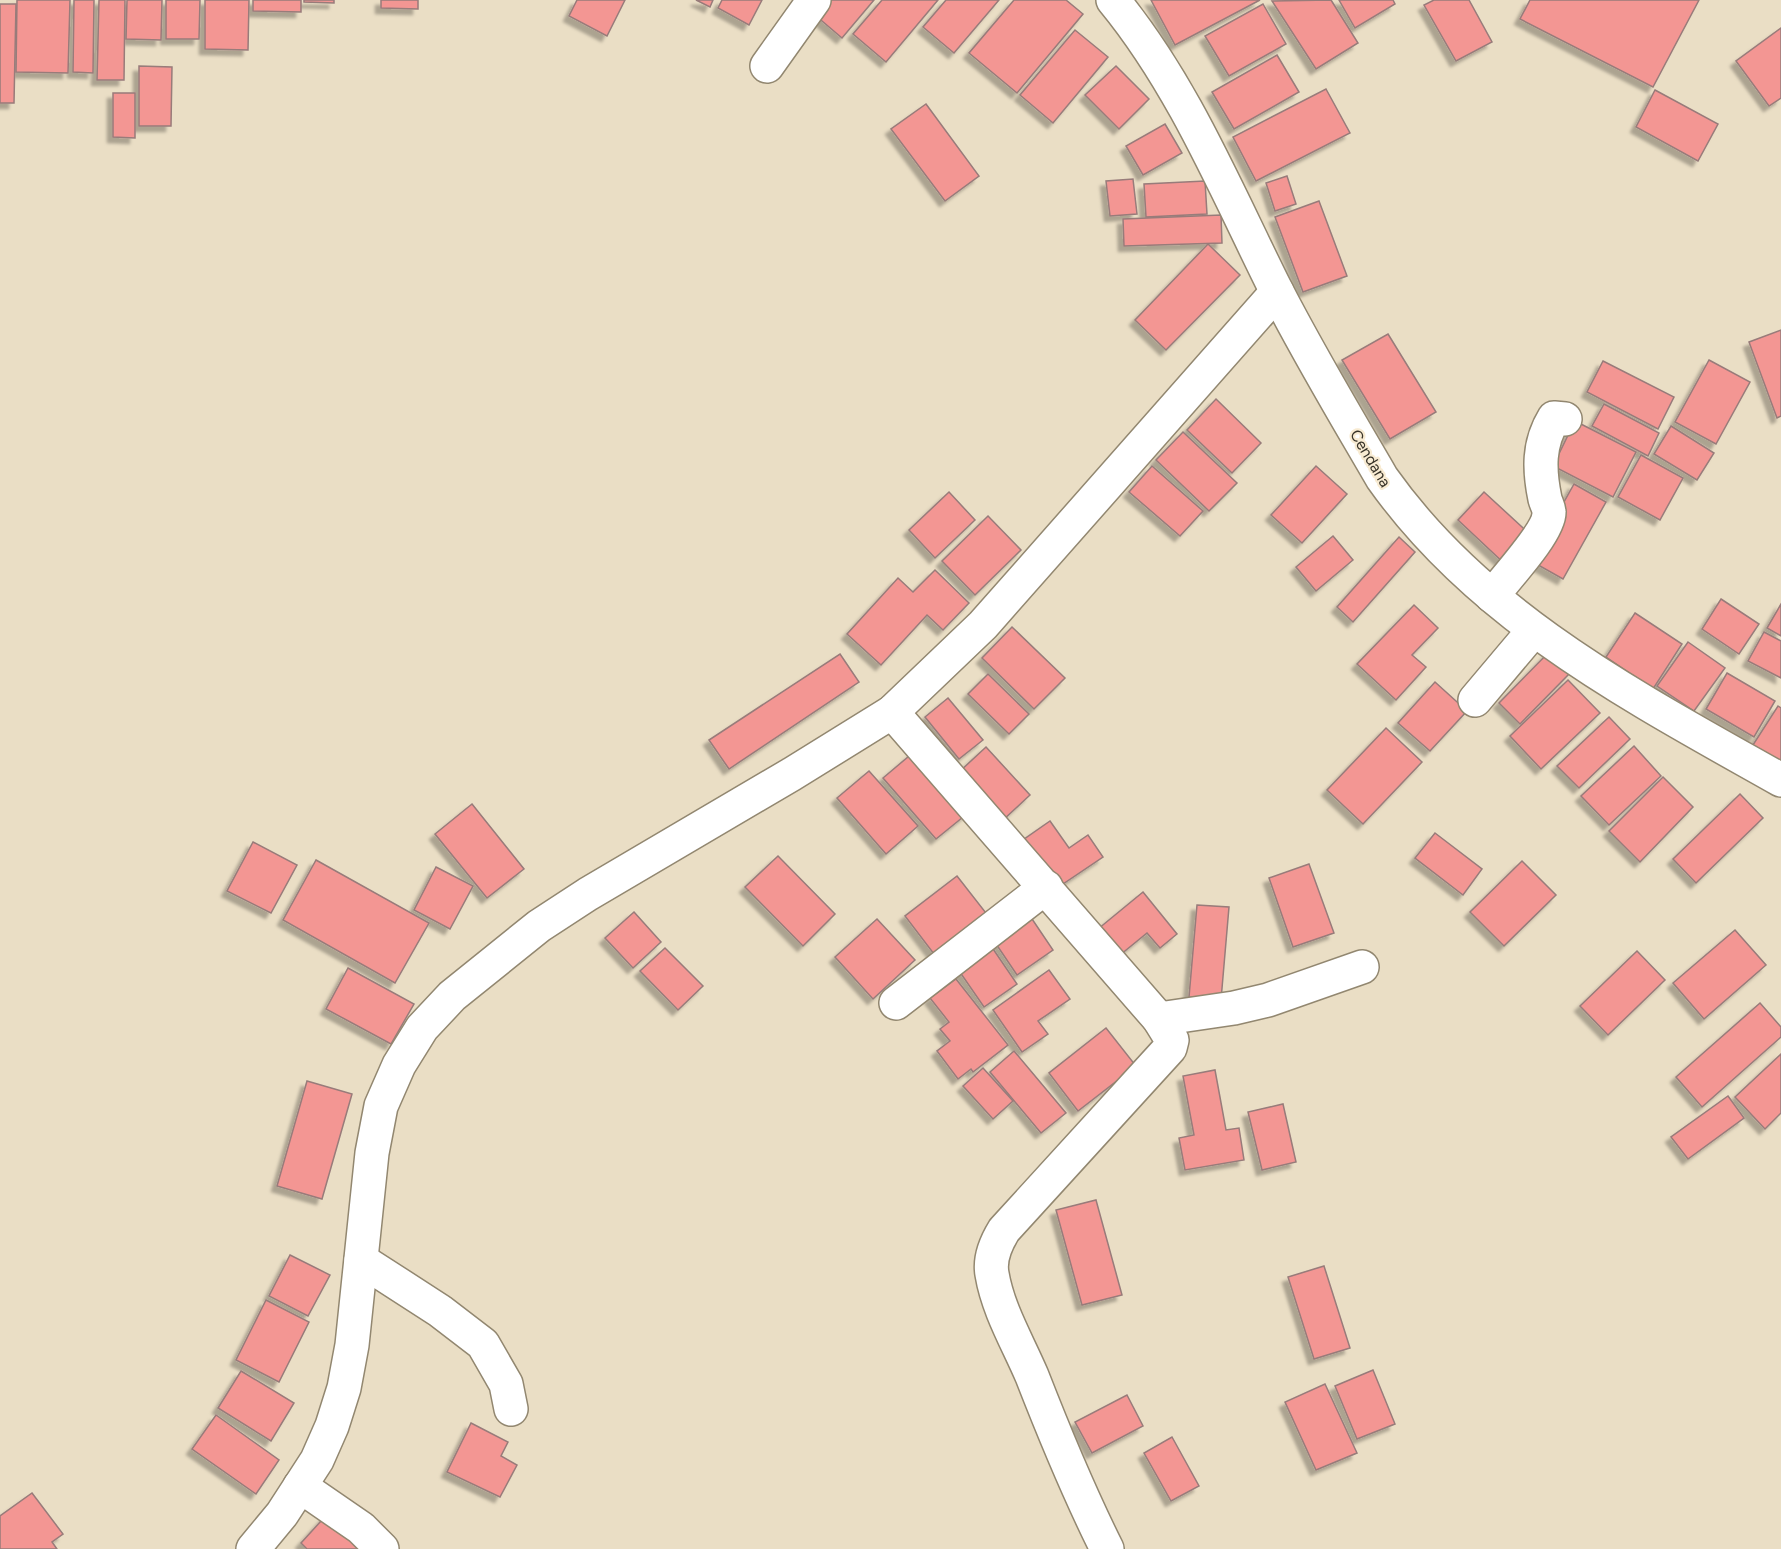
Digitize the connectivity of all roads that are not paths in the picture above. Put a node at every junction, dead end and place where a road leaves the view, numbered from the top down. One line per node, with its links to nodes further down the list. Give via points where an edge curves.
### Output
1 (814, 0): 3 (street)
2 (1113, 0): 4 (street, Cendana, via 1180,98)
3 (767, 66)
4 (1277, 292): 6 (street, Cendana, via 1389,488 1425,532); 9 (street, via 983,625)
5 (1565, 419): 6 (street, via 1554,418 1541,447 1540,467 1550,514 1531,550)
6 (1492, 596): 7 (street, Cendana)
7 (1534, 630): 8 (street); 10 (street, Cendana, via 1638,699)
8 (1475, 700)
9 (892, 712): 11 (street); 15 (street, via 588,894 539,926 452,996 422,1028 399,1065 381,1106)
10 (1781, 780)
11 (1046, 888): 13 (street); 14 (street)
12 (1362, 967): 14 (street, via 1268,1000)
13 (896, 1003)
14 (1159, 1019): 20 (street, via 1172,1040 1170,1048 1004,1230 991,1264 1000,1303 1048,1421)
15 (361, 1260): 16 (street, via 483,1344 506,1384); 17 (street, via 344,1388 317,1460)
16 (511, 1409)
17 (300, 1486): 18 (street); 19 (street, via 361,1528)
18 (253, 1549)
19 (382, 1549)
20 (1107, 1549)

